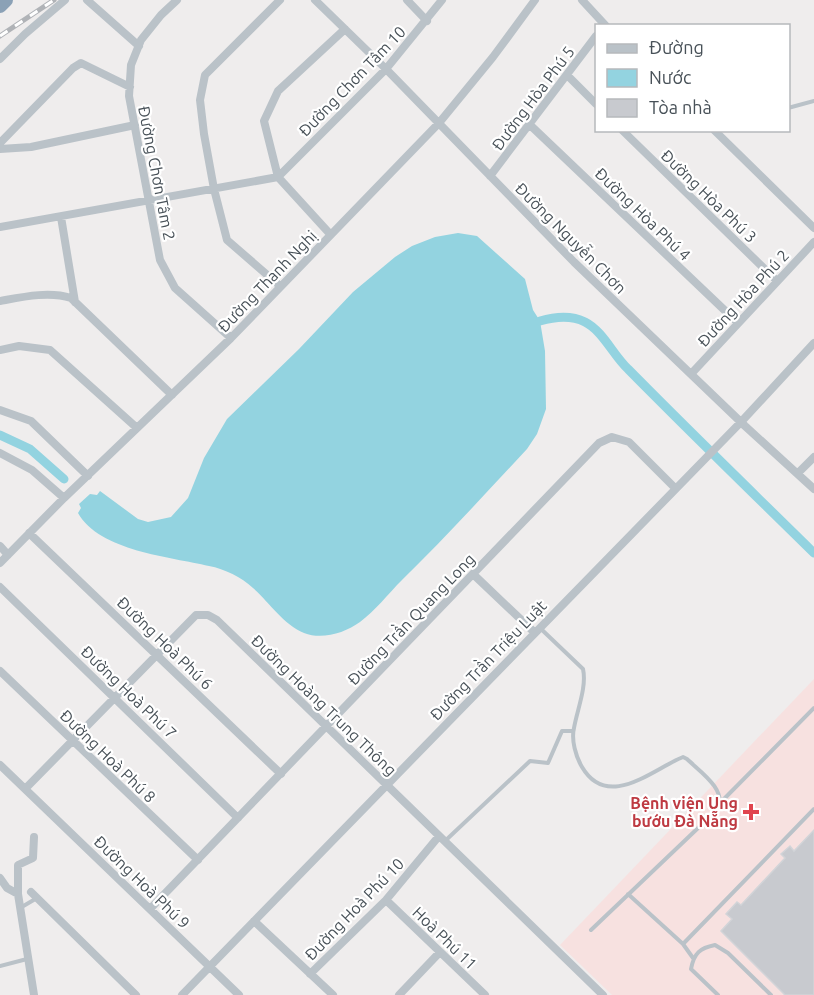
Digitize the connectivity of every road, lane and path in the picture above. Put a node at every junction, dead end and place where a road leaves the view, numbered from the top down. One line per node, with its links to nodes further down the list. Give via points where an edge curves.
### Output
1 (6, 0): 11 (highway)
2 (65, 0): 17 (street)
3 (87, 0): 16 (street)
4 (177, 0): 16 (street, Đường Chơn Tâm 2)
5 (280, 0): 33 (street, via 205,75 200,100)
6 (315, 0): 14 (street, Đường Nguyễn Chơn)
7 (407, 0): 12 (street)
8 (442, 0): 12 (street, Đường Chơn Tâm 10)
9 (535, 0): 24 (street, Đường Thanh Nghị)
10 (582, 0): 13 (street)
11 (0, 6)
12 (427, 21): 18 (street, Đường Chơn Tâm 10)
13 (604, 24)
14 (345, 29): 18 (street, Đường Nguyễn Chơn); 32 (street, via 278,91 264,121)
15 (595, 39): 19 (street, Đường Hòa Phú 5)
16 (139, 46): 20 (street, Đường Chơn Tâm 2, via 131,65)
17 (0, 59)
18 (386, 69): 24 (street, Đường Nguyễn Chơn); 32 (street, Đường Chơn Tâm 10)
19 (567, 75): 22 (street); 25 (street, Đường Hòa Phú 5)
20 (130, 87): 26 (street, Đường Chơn Tâm 2); 29 (street, via 81,63)
21 (814, 101): 23 (lane)
22 (595, 102)
23 (790, 108)
24 (439, 123): 31 (street, Đường Nguyễn Chơn); 38 (street, Đường Thanh Nghị)
25 (530, 124): 31 (street, Đường Hòa Phú 5); 44 (street, Đường Hòa Phú 4)
26 (135, 125): 30 (street, via 31,147); 34 (street, Đường Chơn Tâm 2)
27 (624, 132): 40 (street, Đường Hòa Phú 3)
28 (716, 132): 37 (street)
29 (0, 142)
30 (0, 148)
31 (490, 176): 48 (street, Đường Nguyễn Chơn)
32 (278, 177): 33 (street); 38 (street)
33 (214, 189): 34 (street); 41 (street, via 227,240)
34 (148, 200): 35 (street); 45 (street, Đường Chơn Tâm 2, via 160,260 175,288)
35 (61, 217): 36 (street); 43 (street)
36 (0, 227)
37 (814, 228)
38 (330, 234): 41 (street, Đường Thanh Nghị)
39 (814, 242): 40 (street, Đường Hòa Phú 2)
40 (777, 281): 44 (street, Đường Hòa Phú 2)
41 (280, 286): 45 (street, Đường Thanh Nghị)
42 (0, 301): 43 (street, via 62,295)
43 (75, 304): 49 (street)
44 (738, 323): 48 (street, Đường Hòa Phú 2)
45 (231, 338): 49 (street, Đường Thanh Nghị)
46 (814, 343): 51 (street, Đường Trần Triệu Luật)
47 (0, 350): 52 (street, via 19,346 50,350)
48 (691, 374): 51 (street, Đường Nguyễn Chơn)
49 (171, 395): 52 (street, Đường Thanh Nghị)
50 (0, 410): 56 (street, via 31,420)
51 (741, 422): 55 (street, Đường Nguyễn Chơn); 57 (street, Đường Trần Triệu Luật)
52 (137, 428): 56 (street, Đường Thanh Nghị)
53 (0, 453): 59 (street, via 32,470)
54 (814, 457): 55 (street)
55 (798, 473): 58 (street, Đường Nguyễn Chơn)
56 (88, 476): 59 (street, Đường Thanh Nghị)
57 (675, 488): 64 (street, Đường Trần Quang Long, via 629,442 612,437 599,443); 66 (street, Đường Trần Triệu Luật)
58 (814, 489)
59 (64, 498): 60 (street, Đường Thanh Nghị)
60 (30, 533): 62 (street, Đường Thanh Nghị); 67 (street, Đường Hoà Phú 6)
61 (0, 546): 62 (street)
62 (8, 555): 63 (street, Đường Thanh Nghị)
63 (0, 563)
64 (473, 574): 66 (street); 71 (street, Đường Trần Quang Long)
65 (0, 587): 69 (street, Đường Hoà Phú 7)
66 (537, 630): 72 (lane, via 583,669); 76 (street, Đường Trần Triệu Luật)
67 (158, 654): 69 (street, Đường Hoàng Trung Thông); 71 (street, Đường Hoàng Trung Thông, via 196,615 208,615); 75 (street, Đường Hoà Phú 6)
68 (0, 671): 73 (street, Đường Hoà Phú 8)
69 (114, 698): 73 (street, Đường Hoàng Trung Thông); 80 (street, Đường Hoà Phú 7)
70 (814, 708): 78 (lane)
71 (326, 726): 75 (street, Đường Trần Quang Long); 76 (street, Đường Hoàng Trung Thông)
72 (573, 731): 78 (lane, via 579,761 595,781 617,787 630,784 685,758 715,787); 82 (lane, via 562,731 548,763 530,761)
73 (72, 740): 77 (street, Đường Hoàng Trung Thông); 83 (street, Đường Hoà Phú 8)
74 (0, 765): 77 (street, Đường Hoà Phú 9)
75 (281, 774): 80 (street, Đường Trần Quang Long)
76 (386, 784): 82 (street, Đường Hoàng Trung Thông); 91 (street, Đường Trần Triệu Luật)
77 (25, 789): 90 (street, Đường Hoà Phú 9)
78 (720, 803): 86 (lane)
79 (814, 809): 93 (lane)
80 (238, 818): 83 (street, Đường Trần Quang Long)
81 (34, 837): 85 (street, via 33,858 18,865)
82 (442, 839): 88 (street, Đường Hoà Phú 10); 100 (street, Đường Hoàng Trung Thông)
83 (198, 860): 90 (street, Đường Trần Quang Long)
84 (0, 878): 85 (street)
85 (18, 894): 89 (street)
86 (628, 894): 92 (lane); 93 (lane)
87 (34, 895): 89 (lane); 102 (street)
88 (386, 900): 94 (street, Hoà Phú 11); 99 (street, Đường Hoà Phú 10)
89 (20, 908): 95 (street)
90 (150, 909): 98 (street, Đường Hoà Phú 9)
91 (254, 921): 98 (street, Đường Trần Triệu Luật); 99 (street, Đường Hoà Phú 10)
92 (591, 930)
93 (683, 944): 96 (lane)
94 (440, 952): 106 (street); 107 (street, Hoà Phú 11)
95 (27, 958): 97 (lane); 101 (street)
96 (693, 958): 110 (lane, via 691,969); 111 (lane, via 702,948 715,945)
97 (0, 966)
98 (210, 967): 103 (street, Đường Trần Triệu Luật); 104 (street, Đường Hoà Phú 9)
99 (310, 974): 105 (street, Đường Hoà Phú 10)
100 (595, 987): 108 (street); 109 (street, Đường Hoàng Trung Thông)
101 (34, 995)
102 (136, 995)
103 (182, 995)
104 (239, 995)
105 (333, 995)
106 (399, 995)
107 (485, 995)
108 (587, 995)
109 (603, 995)
110 (718, 995)
111 (771, 995)

